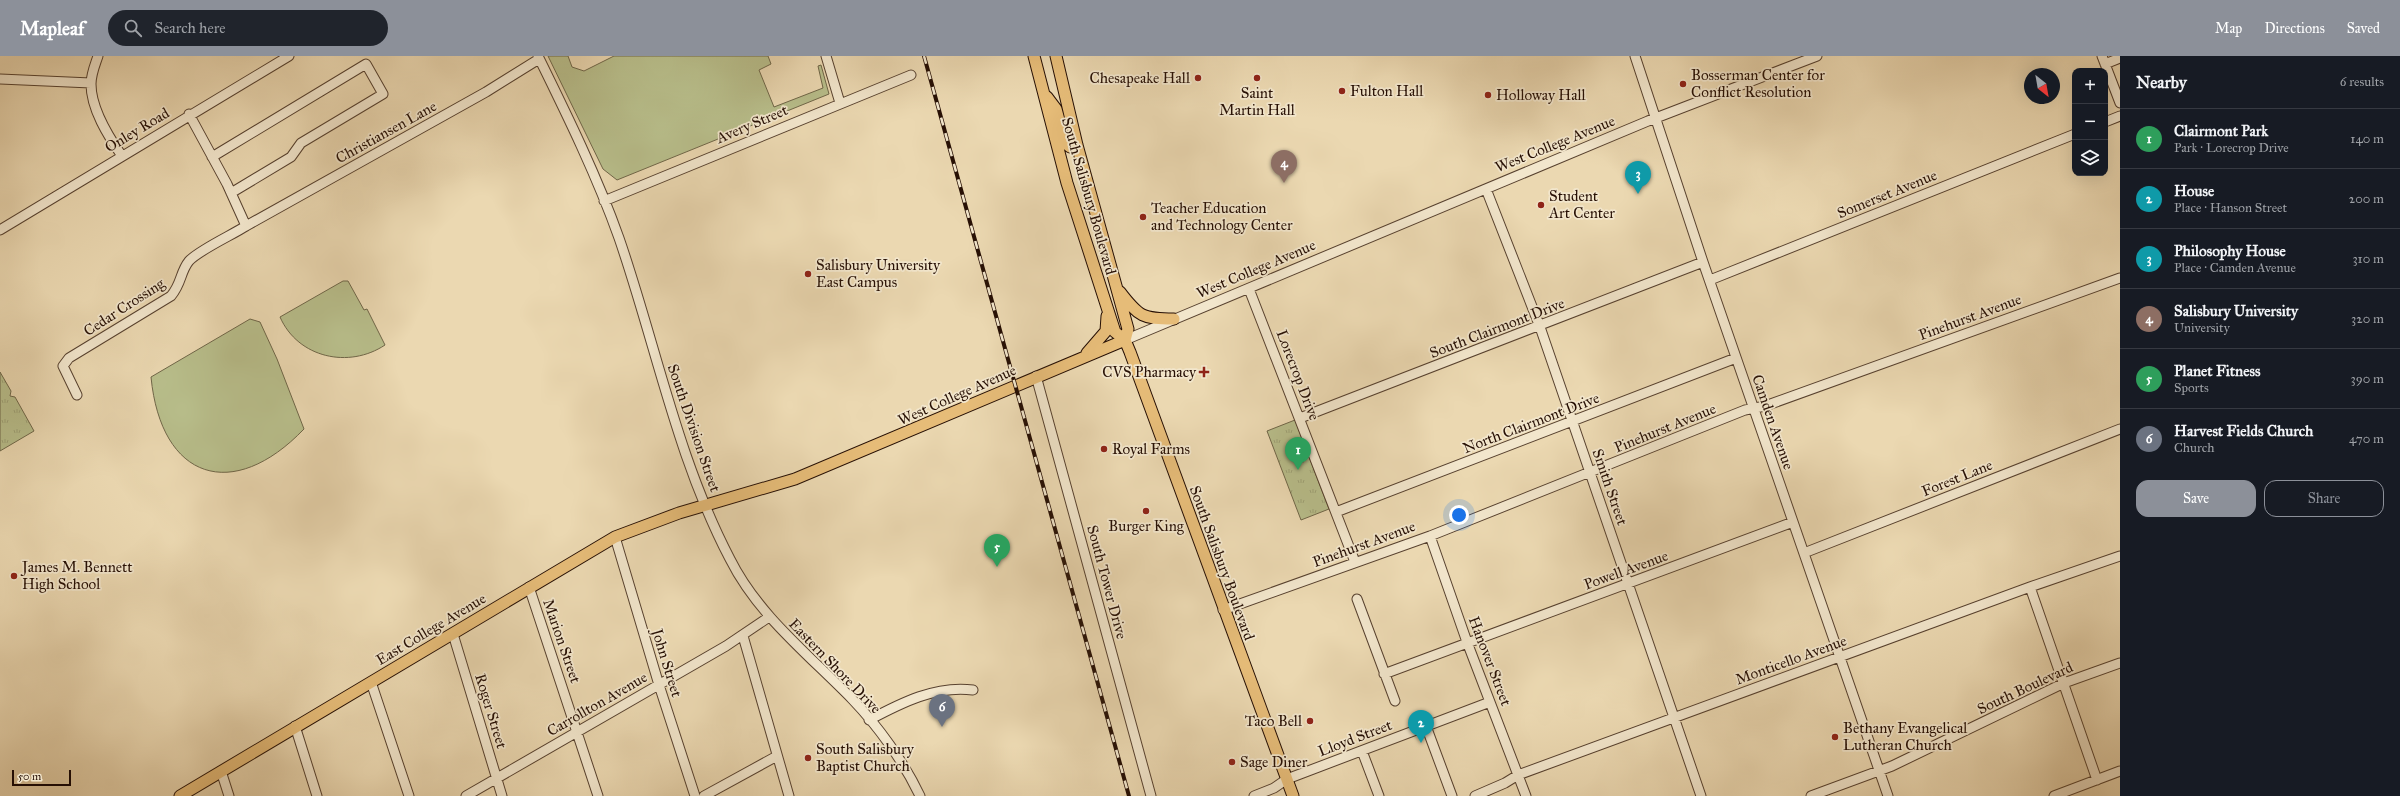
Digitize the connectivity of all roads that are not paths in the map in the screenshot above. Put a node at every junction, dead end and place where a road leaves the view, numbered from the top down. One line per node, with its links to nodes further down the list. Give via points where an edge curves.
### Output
1 (98, 56): 14 (street)
2 (289, 56): 18 (street, Onley Road)
3 (826, 56): 16 (street)
4 (1034, 56): 15 (main road, South Salisbury Boulevard)
5 (1056, 56): 23 (main road, South Salisbury Boulevard)
6 (1635, 56): 20 (street, Camden Avenue)
7 (1817, 56): 20 (street, West College Avenue)
8 (538, 58): 28 (street, South Division Street); 29 (street, Christiansen Lane, via 486,92)
9 (2120, 58): 11 (street)
10 (364, 60): 25 (street); 27 (street, via 383,94 301,143 290,157)
11 (2104, 60): 17 (street)
12 (912, 75): 16 (street, Avery Street)
13 (0, 79): 14 (street)
14 (91, 83): 24 (street, via 103,124)
15 (1044, 94): 23 (main road, via 1056,109 1065,143 1070,147); 36 (main road, South Salisbury Boulevard, via 1067,183)
16 (840, 103): 28 (street, Avery Street)
17 (2120, 103)
18 (189, 114): 24 (street, Onley Road); 25 (street)
19 (2120, 116): 21 (street)
20 (1656, 119): 26 (street, West College Avenue); 31 (street, Camden Avenue)
21 (2108, 121)
22 (2072, 135): 33 (street, Somerset Avenue)
23 (1077, 145): 34 (main road, South Salisbury Boulevard)
24 (122, 156): 30 (street, Onley Road)
25 (212, 157): 27 (street)
26 (1486, 189): 35 (street, West College Avenue); 38 (street, Smith Street)
27 (231, 194): 29 (street)
28 (604, 201): 49 (street, South Division Street, via 619,239 681,443)
29 (246, 226): 43 (street, Cedar Crossing, via 190,261 182,272 180,286 171,296 69,358 63,366)
30 (0, 230)
31 (1703, 262): 33 (street, Camden Avenue); 38 (street, South Clairmont Drive)
32 (2120, 278): 44 (street, Pinehurst Avenue)
33 (1710, 280): 41 (street, Camden Avenue)
34 (1116, 285): 37 (main road, via 1133,308 1149,319); 39 (main road, South Salisbury Boulevard, via 1128,329)
35 (1249, 288): 37 (street, West College Avenue); 45 (street, Lorecrop Drive)
36 (1107, 306): 39 (main road, South Salisbury Boulevard, via 1115,332); 40 (main road, via 1106,331)
37 (1174, 319): 39 (street, West College Avenue)
38 (1540, 327): 45 (street, South Clairmont Drive); 46 (street, Smith Street)
39 (1125, 340): 40 (main road, West College Avenue); 61 (main road, South Salisbury Boulevard)
40 (1084, 357): 42 (main road, West College Avenue)
41 (1736, 358): 44 (street, Camden Avenue); 46 (street, North Clairmont Drive)
42 (1036, 376): 49 (main road, West College Avenue, via 810,474); 100 (street, South Tower Drive)
43 (77, 395)
44 (1754, 409): 48 (street, Pinehurst Avenue, via 1744,410); 51 (street, Camden Avenue)
45 (1300, 418): 50 (street, Lorecrop Drive)
46 (1573, 422): 48 (street, Smith Street); 50 (street, North Clairmont Drive)
47 (2120, 429): 54 (street, Forest Lane)
48 (1590, 474): 52 (street, Pinehurst Avenue); 57 (street, Smith Street)
49 (707, 506): 53 (main road, East College Avenue, via 679,513); 62 (street, South Division Street, via 729,558 750,595)
50 (1336, 512): 56 (street, Lorecrop Drive)
51 (1793, 522): 54 (street, Camden Avenue); 57 (street, Powell Avenue)
52 (1430, 536): 56 (street, Pinehurst Avenue); 65 (street, Hanover Street)
53 (615, 537): 58 (main road, East College Avenue); 71 (street, John Street)
54 (1804, 553): 66 (street, Camden Avenue)
55 (2120, 556): 59 (street, Monticello Avenue)
56 (1355, 562): 61 (street, Pinehurst Avenue)
57 (1629, 585): 65 (street, Powell Avenue); 75 (street, Smith Street)
58 (529, 587): 63 (main road, East College Avenue); 79 (street, Marion Street)
59 (2030, 587): 66 (street, Monticello Avenue); 70 (street)
60 (1357, 599): 68 (street)
61 (1223, 610): 87 (main road, South Salisbury Boulevard)
62 (768, 617): 64 (street); 76 (street, Eastern Shore Drive, via 854,701)
63 (453, 634): 69 (main road, East College Avenue); 86 (street, Roger Street)
64 (743, 636): 71 (street, Carrollton Avenue); 81 (street)
65 (1467, 642): 68 (street, Powell Avenue); 74 (street, Hanover Street)
66 (1840, 656): 75 (street, Monticello Avenue); 82 (street, Camden Avenue)
67 (2120, 663): 70 (street, South Boulevard)
68 (1384, 674): 73 (street)
69 (371, 682): 77 (main road, East College Avenue); 92 (street)
70 (2064, 683): 82 (street, South Boulevard, via 1942,743); 88 (street)
71 (659, 685): 79 (street, Carrollton Avenue); 96 (street, John Street)
72 (973, 690): 76 (street, via 953,689 932,693 899,703)
73 (1395, 701)
74 (1490, 702): 78 (street, Lloyd Street); 85 (street, Hanover Street)
75 (1673, 718): 85 (street, Monticello Avenue); 107 (street, Smith Street)
76 (869, 720): 99 (street, Eastern Shore Drive, via 889,746)
77 (295, 726): 83 (main road, East College Avenue); 91 (street)
78 (1426, 726): 80 (street, Lloyd Street); 104 (street)
79 (578, 732): 86 (street, Carrollton Avenue); 95 (street, Marion Street)
80 (1362, 750): 87 (street, Lloyd Street); 103 (street)
81 (777, 756): 97 (street); 98 (street)
82 (1880, 770): 108 (street, South Boulevard); 109 (street, Camden Avenue)
83 (221, 771): 89 (main road, East College Avenue); 90 (street)
84 (2120, 771): 88 (street)
85 (1518, 775): 105 (street, Monticello Avenue); 106 (street, Hanover Street)
86 (496, 778): 93 (street, Carrollton Avenue); 94 (street, Roger Street)
87 (1286, 779): 101 (street, Lloyd Street, via 1274,788); 102 (main road, South Salisbury Boulevard)
88 (2097, 780): 110 (street)
89 (180, 796)
90 (229, 796)
91 (317, 796)
92 (409, 796)
93 (466, 796)
94 (502, 796)
95 (598, 796)
96 (696, 796)
97 (704, 796)
98 (789, 796)
99 (920, 796)
100 (1151, 796)
101 (1254, 796)
102 (1293, 796)
103 (1379, 796)
104 (1452, 796)
105 (1475, 796)
106 (1526, 796)
107 (1701, 796)
108 (1811, 796)
109 (1888, 796)
110 (2054, 796)

